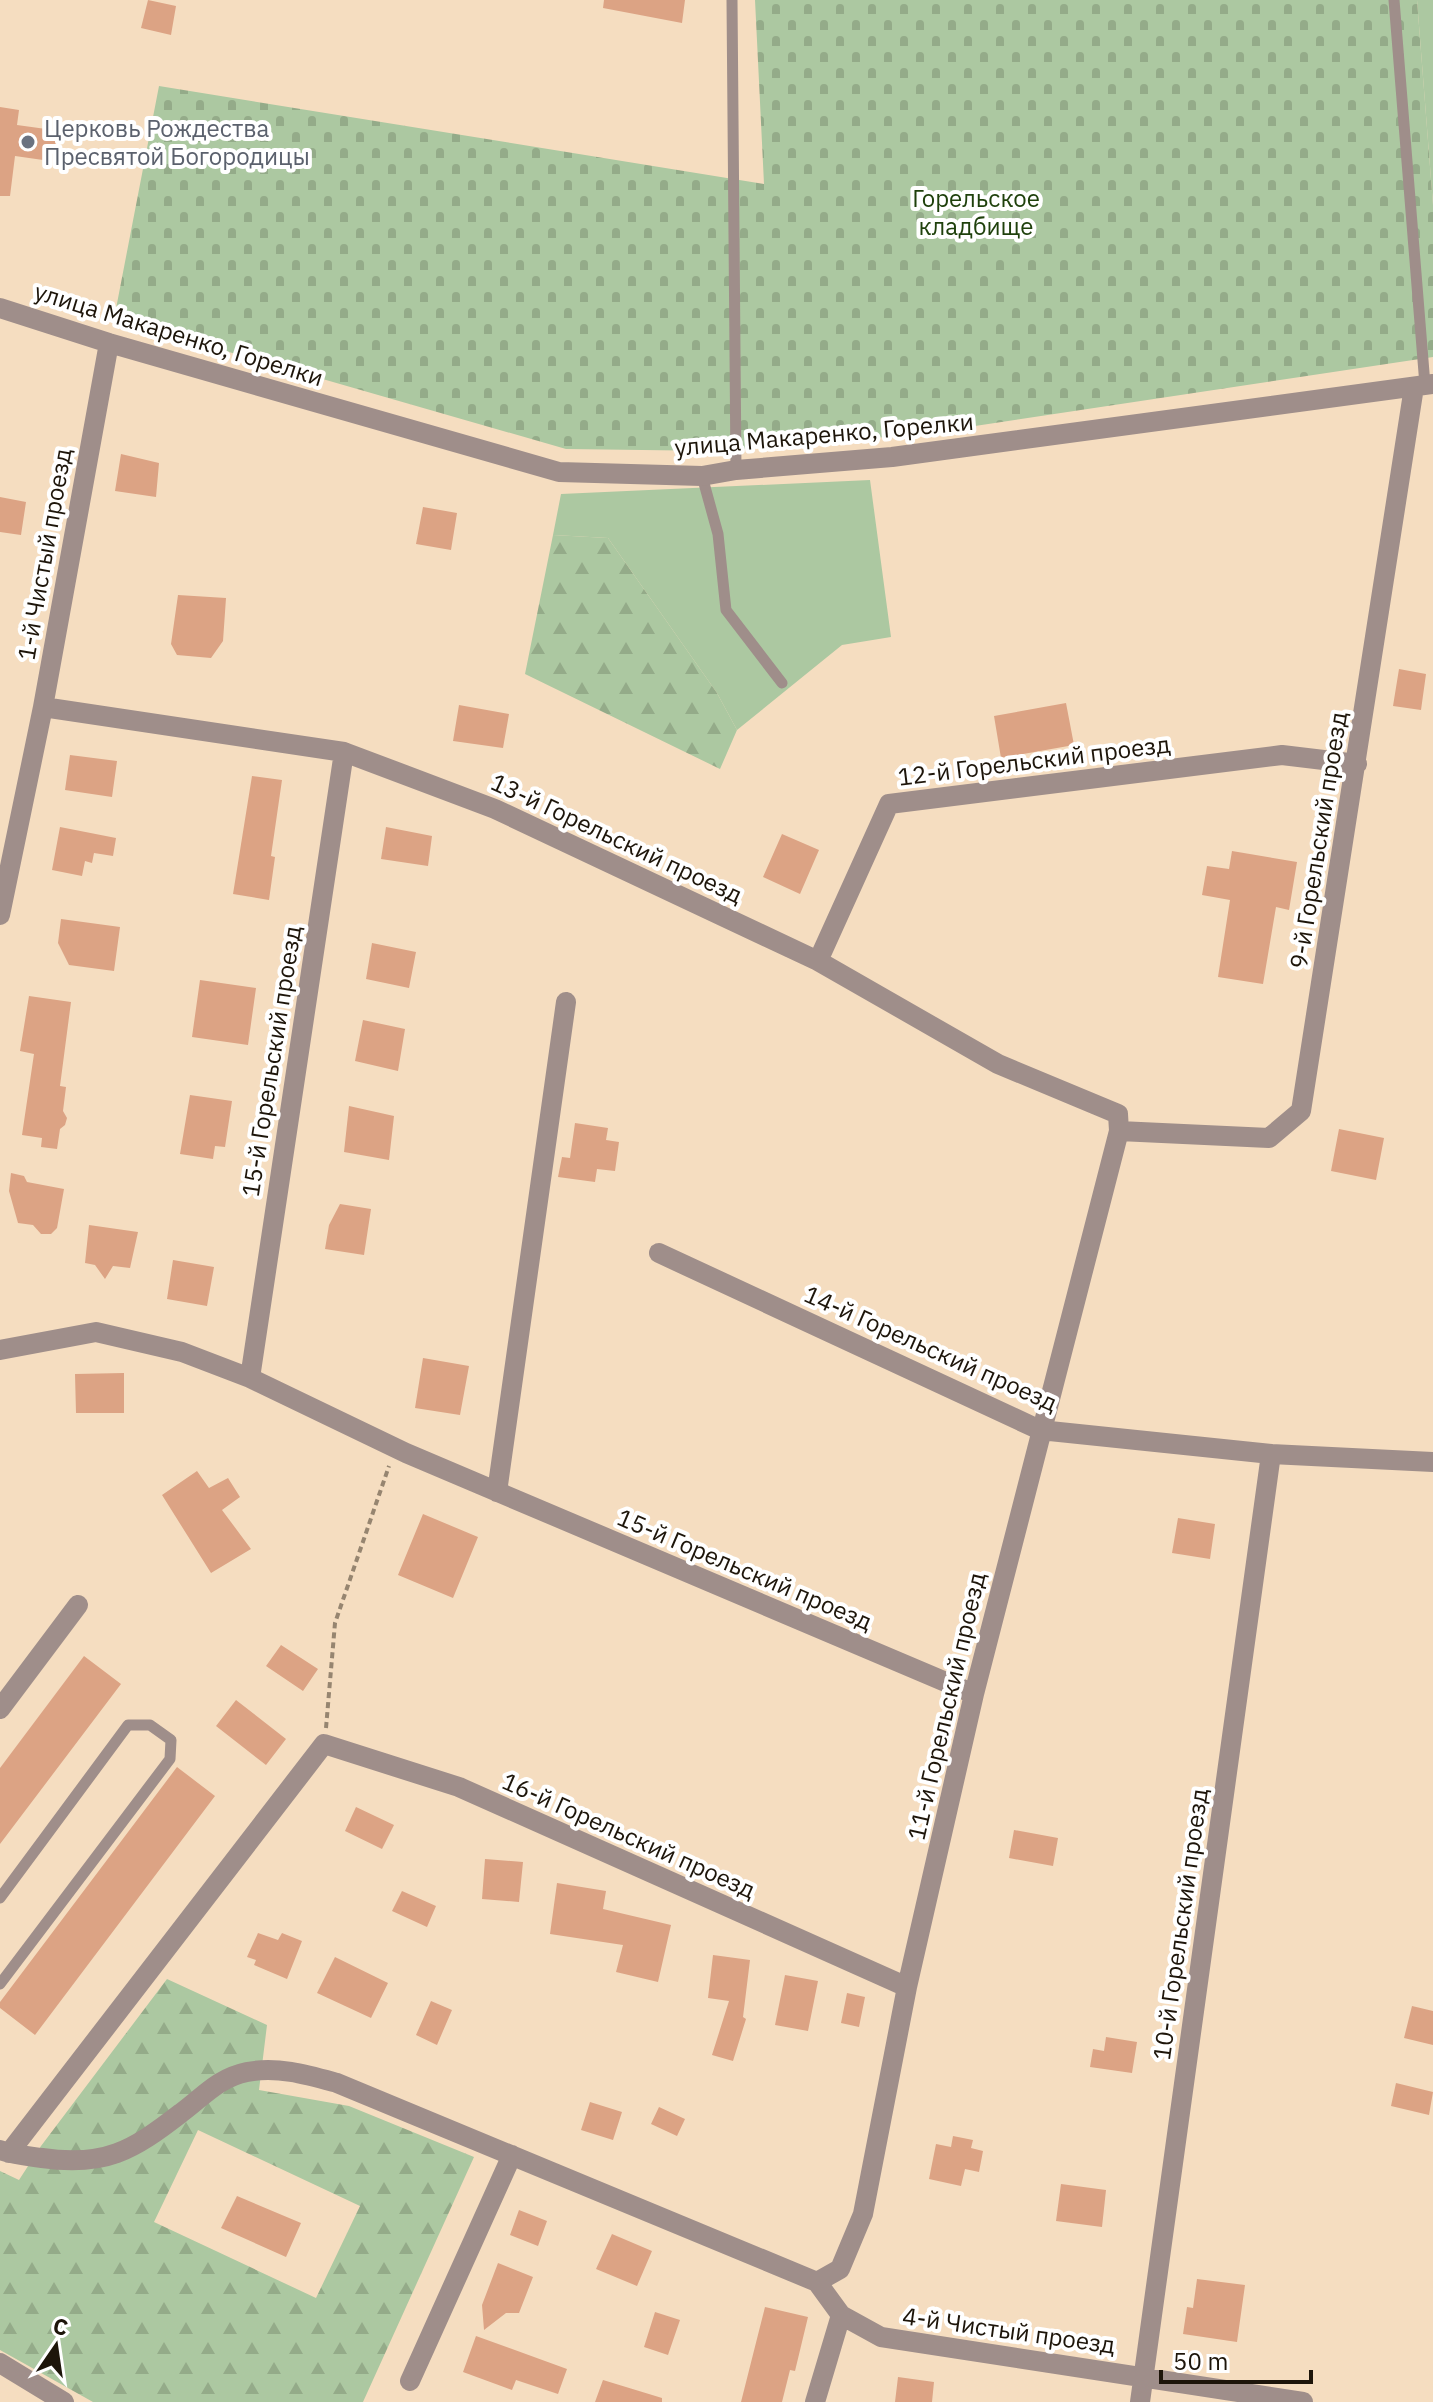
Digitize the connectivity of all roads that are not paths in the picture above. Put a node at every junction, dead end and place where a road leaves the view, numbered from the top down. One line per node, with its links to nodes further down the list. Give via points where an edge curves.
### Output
1 (732, 0): 6 (lane)
2 (1394, 0): 5 (lane)
3 (0, 308): 4 (street, улица Макаренко, Горелки)
4 (109, 343): 7 (street, улица Макаренко, Горелки, via 559,472); 9 (street, 1-й Чистый проезд)
5 (1424, 385): 6 (street, улица Макаренко, Горелки, via 892,457); 11 (street, 9-й Горельский проезд)
6 (736, 470): 7 (street, улица Макаренко, Горелки)
7 (702, 476): 8 (lane, via 718,534 726,610)
8 (782, 683)
9 (43, 707): 10 (street, 13-й Горельский проезд); 12 (street, 1-й Чистый проезд)
10 (344, 752): 13 (street, 13-й Горельский проезд, via 495,809); 18 (street, 15-й Горельский проезд)
11 (1357, 764): 13 (street, 12-й Горельский проезд, via 1282,755 889,804); 15 (street, 9-й Горельский проезд, via 1301,1111 1269,1138)
12 (0, 915)
13 (818, 961): 15 (street, 13-й Горельский проезд, via 998,1064 1118,1114)
14 (566, 1002): 22 (street)
15 (1119, 1131): 19 (street, 11-й Горельский проезд)
16 (659, 1253): 19 (street, 14-й Горельский проезд)
17 (0, 1350): 18 (street, 15-й Горельский проезд, via 96,1332 182,1352)
18 (250, 1378): 22 (street, 15-й Горельский проезд)
19 (1040, 1430): 20 (street, 14-й Горельский проезд); 24 (street, 11-й Горельский проезд)
20 (1271, 1454): 21 (street, 14-й Горельский проезд); 34 (street, 10-й Горельский проезд)
21 (1433, 1462)
22 (497, 1492): 24 (street, 15-й Горельский проезд)
23 (78, 1605): 25 (street)
24 (974, 1694): 28 (street, 11-й Горельский проезд)
25 (0, 1709)
26 (0, 1898): 27 (lane, via 128,1725 150,1725 171,1740 170,1759)
27 (0, 1984)
28 (907, 1987): 29 (street, 16-й Горельский проезд, via 459,1787 324,1744); 31 (street, 11-й Горельский проезд, via 863,2214 840,2269)
29 (5, 2152): 30 (street, via 74,2163 112,2156 146,2139 214,2085 248,2072 292,2070 337,2083)
30 (512, 2155): 31 (street); 35 (street)
31 (817, 2282): 32 (street, 4-й Чистый проезд)
32 (841, 2315): 34 (street, 4-й Чистый проезд, via 881,2337); 37 (street)
33 (0, 2363): 36 (street)
34 (1143, 2376): 38 (street, 10-й Горельский проезд); 39 (street, 4-й Чистый проезд)
35 (410, 2381)
36 (64, 2402)
37 (815, 2402)
38 (1140, 2402)
39 (1303, 2402)

